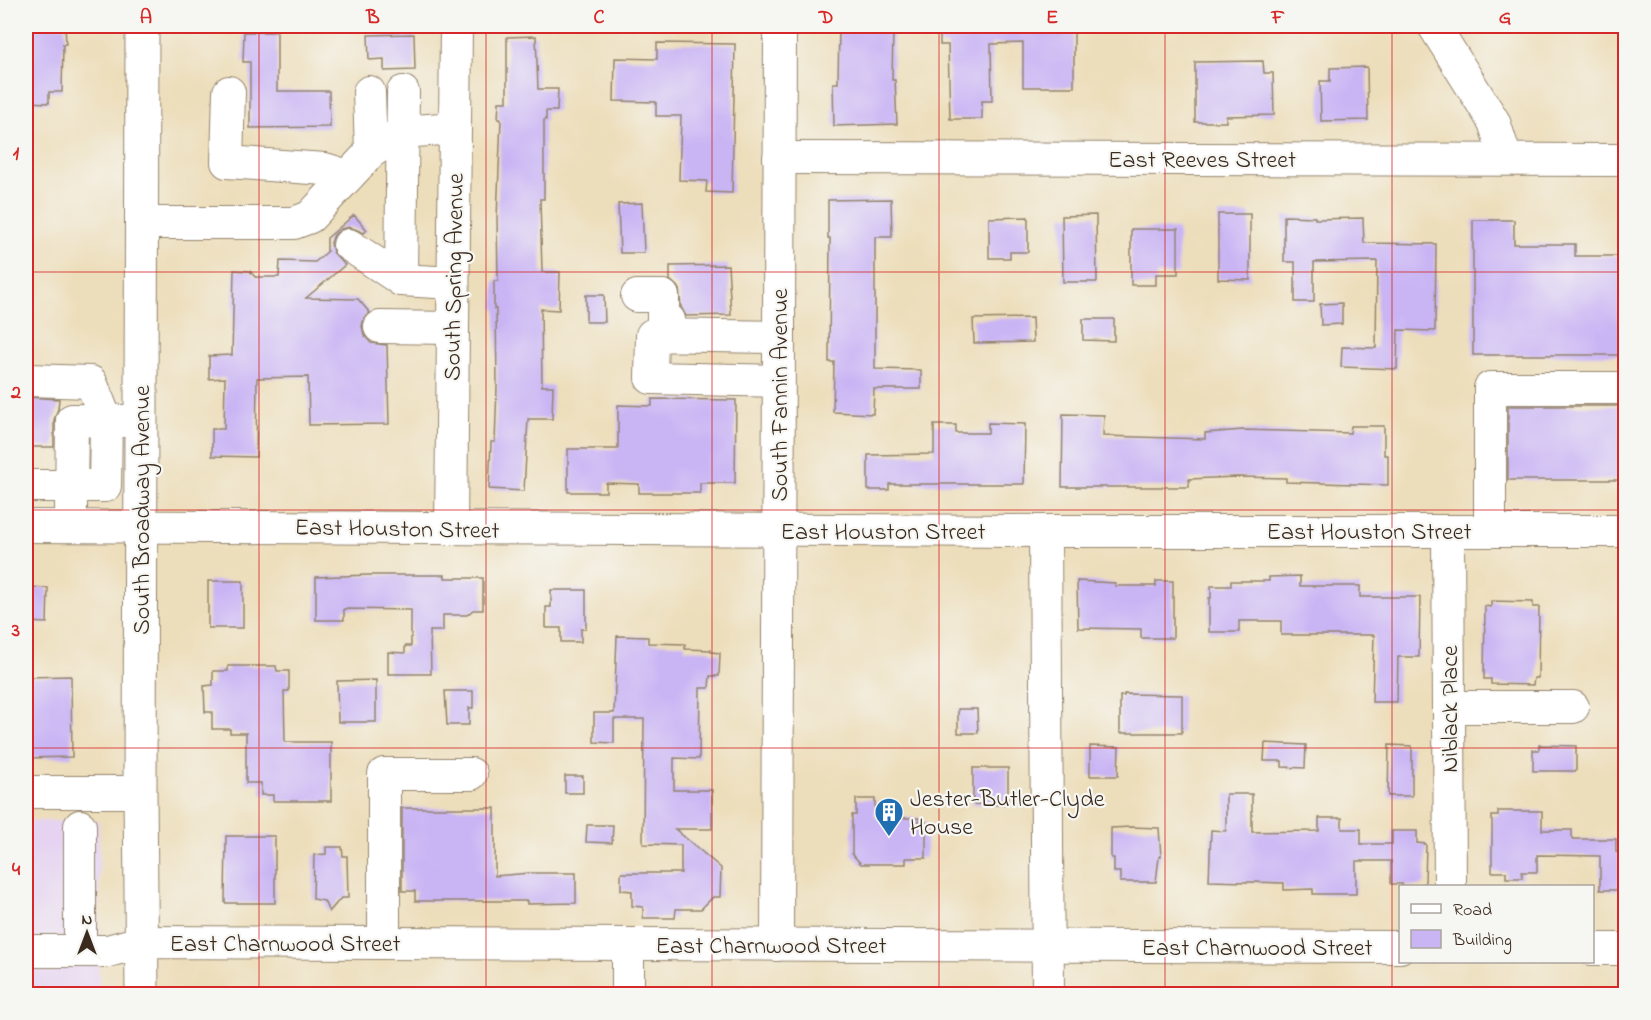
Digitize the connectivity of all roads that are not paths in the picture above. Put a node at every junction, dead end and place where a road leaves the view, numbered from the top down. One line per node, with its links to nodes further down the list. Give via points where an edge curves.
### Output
1 (142, 26): 15 (main road, South Broadway Avenue)
2 (456, 26): 8 (street, South Spring Avenue)
3 (780, 26): 11 (street, South Fannin Avenue)
4 (1434, 26): 12 (street, via 1494,122)
5 (229, 92): 14 (street, via 227,162 325,169)
6 (369, 92): 10 (street)
7 (403, 92): 9 (street)
8 (455, 129): 9 (street); 18 (street, South Spring Avenue)
9 (402, 132): 10 (street); 17 (street)
10 (370, 152): 14 (street)
11 (779, 158): 12 (street, East Reeves Street); 23 (street, South Fannin Avenue)
12 (1506, 159): 13 (street, East Reeves Street)
13 (1626, 160)
14 (348, 176): 16 (street)
15 (142, 223): 16 (street, via 294,223); 27 (main road, South Broadway Avenue)
16 (331, 232): 17 (street)
17 (401, 280): 18 (street)
18 (453, 283): 21 (street, South Spring Avenue)
19 (637, 296): 22 (street, via 663,296 663,320 669,320)
20 (380, 327): 21 (street)
21 (453, 328): 34 (street, South Spring Avenue)
22 (668, 335): 23 (street); 25 (street, via 652,335 651,378)
23 (779, 338): 25 (street, South Fannin Avenue)
24 (28, 380): 28 (street, via 91,382)
25 (778, 381): 35 (street, South Fannin Avenue)
26 (1626, 388): 38 (street, via 1490,388)
27 (142, 421): 28 (street); 29 (main road, South Broadway Avenue)
28 (90, 455): 29 (street); 30 (street); 32 (street)
29 (141, 471): 33 (main road, South Broadway Avenue)
30 (26, 486)
31 (26, 525): 32 (street, East Houston Street)
32 (70, 525): 33 (street, East Houston Street)
33 (141, 526): 34 (street, East Houston Street); 44 (main road, South Broadway Avenue)
34 (450, 529): 35 (street, East Houston Street)
35 (778, 530): 36 (street, East Houston Street); 50 (street, South Fannin Avenue)
36 (1045, 531): 37 (street, East Houston Street); 51 (street)
37 (1448, 531): 38 (street, East Houston Street); 40 (street, Niblack Place)
38 (1490, 531): 39 (street, East Houston Street)
39 (1626, 531)
40 (1449, 706): 41 (street); 46 (street, Niblack Place)
41 (1573, 706)
42 (471, 774): 48 (street, via 384,774)
43 (26, 792): 44 (street)
44 (140, 792): 47 (main road, South Broadway Avenue)
45 (80, 826): 56 (street)
46 (1449, 885)
47 (141, 942): 48 (street, East Charnwood Street); 56 (street, East Charnwood Street, via 108,951); 57 (main road, South Broadway Avenue)
48 (384, 943): 49 (street, East Charnwood Street)
49 (628, 945): 50 (street, East Charnwood Street); 58 (street)
50 (777, 945): 51 (street, East Charnwood Street)
51 (1047, 946): 52 (street, East Charnwood Street); 59 (street)
52 (1399, 947)
53 (1594, 949): 54 (street)
54 (1626, 949)
55 (26, 951): 56 (street, East Charnwood Street)
56 (80, 951)
57 (142, 994)
58 (628, 994)
59 (1047, 994)

